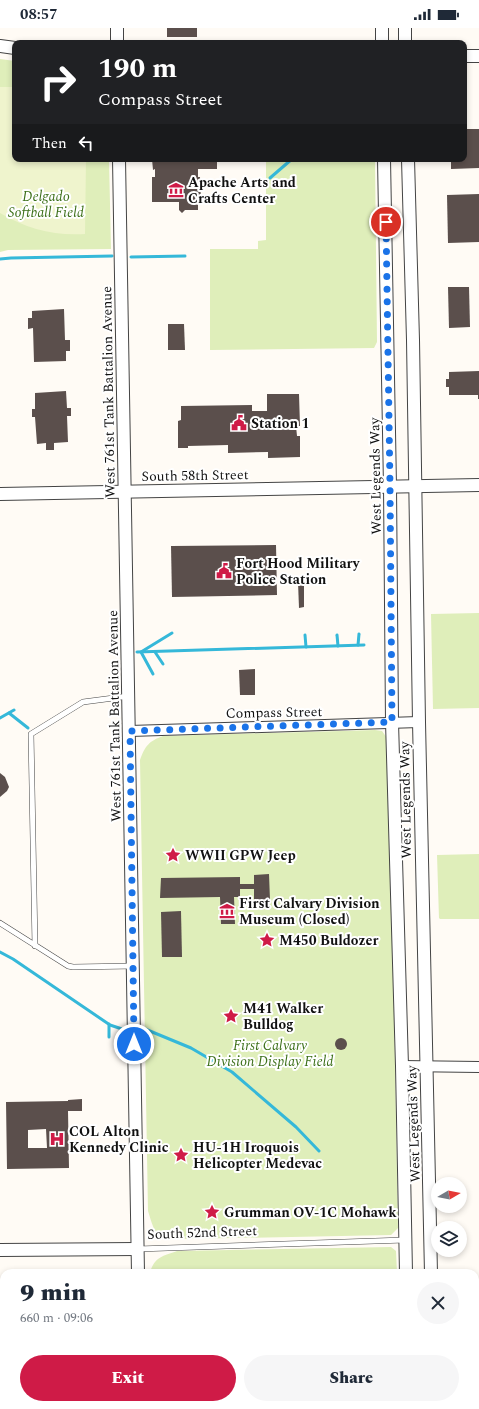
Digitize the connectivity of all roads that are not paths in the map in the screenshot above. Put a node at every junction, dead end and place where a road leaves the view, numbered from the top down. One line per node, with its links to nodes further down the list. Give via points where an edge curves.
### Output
1 (117, 28): 4 (street)
2 (382, 28): 5 (street)
3 (405, 28): 6 (street)
4 (117, 40)
5 (382, 40)
6 (405, 40)
7 (0, 46): 8 (street)
8 (12, 48)
9 (467, 56): 10 (street)
10 (479, 56)
11 (119, 162): 17 (street, West 761st Tank Battalion Avenue)
12 (384, 162): 15 (street, West Legends Way)
13 (408, 162): 16 (street, West Legends Way)
14 (479, 485): 16 (street, South 58th Street)
15 (390, 486): 16 (street, South 58th Street); 17 (street, South 58th Street); 20 (street, West Legends Way)
16 (415, 486): 21 (street, West Legends Way)
17 (124, 491): 18 (street, South 58th Street); 19 (street, West 761st Tank Battalion Avenue)
18 (0, 494)
19 (129, 696): 22 (street, West 761st Tank Battalion Avenue); 24 (lane, via 83,702 31,734)
20 (392, 722): 21 (street, Compass Street); 22 (street, Compass Street); 26 (street, West Legends Way)
21 (419, 722): 27 (street, West Legends Way)
22 (130, 731): 25 (street, West 761st Tank Battalion Avenue)
23 (0, 924): 24 (lane)
24 (35, 946): 25 (lane, via 68,966)
25 (134, 966): 30 (street, West 761st Tank Battalion Avenue)
26 (402, 1066): 27 (street); 29 (street, West Legends Way)
27 (426, 1067): 28 (street); 34 (street, West Legends Way)
28 (479, 1067)
29 (405, 1240): 30 (lane, South 52nd Street); 33 (street, West Legends Way)
30 (137, 1249): 31 (street, South 52nd Street); 32 (street, West 761st Tank Battalion Avenue)
31 (0, 1250)
32 (138, 1269)
33 (406, 1269)
34 (431, 1269)

